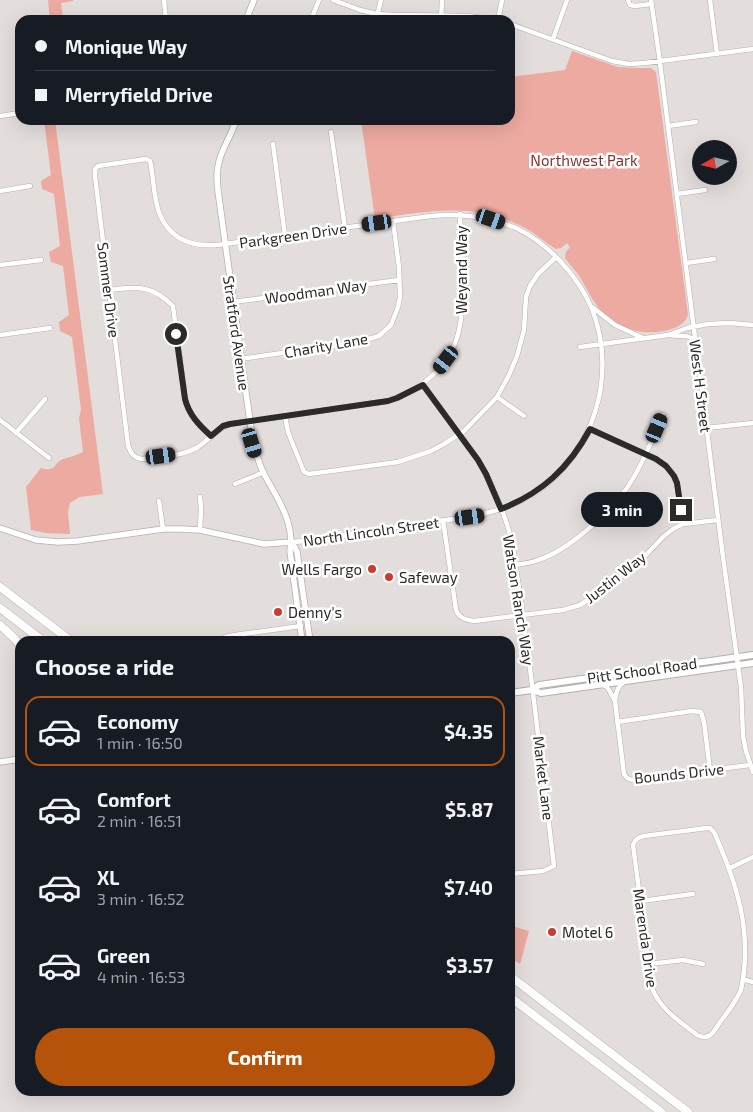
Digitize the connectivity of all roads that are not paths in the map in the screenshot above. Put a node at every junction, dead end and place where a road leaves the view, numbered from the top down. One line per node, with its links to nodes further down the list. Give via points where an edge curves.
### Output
1 (164, 0): 13 (street)
2 (254, 0): 14 (street)
3 (319, 0): 15 (street)
4 (333, 0): 12 (street)
5 (381, 0): 12 (street)
6 (442, 0): 17 (street)
7 (502, 0): 18 (street)
8 (567, 0): 20 (street)
9 (628, 0): 11 (street, via 635,6)
10 (710, 0): 22 (street)
11 (651, 2): 23 (street, West H Street)
12 (378, 14): 16 (street)
13 (166, 15)
14 (248, 15)
15 (313, 15)
16 (386, 15)
17 (442, 15)
18 (498, 15)
19 (515, 26): 20 (street)
20 (553, 39): 23 (street, via 612,61)
21 (753, 49): 22 (street)
22 (717, 54): 23 (street)
23 (660, 62): 28 (street, West H Street)
24 (15, 114): 25 (street)
25 (0, 116)
26 (696, 122): 28 (street)
27 (235, 125): 40 (street, Stratford Avenue, via 217,172)
28 (668, 126): 35 (street, West H Street)
29 (331, 132): 38 (street)
30 (273, 144): 39 (street)
31 (127, 162): 40 (street, Parkgreen Drive, via 150,161 159,214 174,235 193,244); 47 (street, Sommer Drive, via 98,166 94,176)
32 (30, 186): 33 (street)
33 (0, 190)
34 (705, 190): 35 (street)
35 (677, 194): 44 (street, West H Street)
36 (460, 214): 37 (street, Parkgreen Drive); 41 (street, Parkgreen Drive, via 491,219 517,228); 60 (street, Weyand Way, via 460,326 446,360)
37 (393, 221): 38 (street, Parkgreen Drive); 46 (street, Charity Lane)
38 (345, 228): 39 (street, Parkgreen Drive)
39 (285, 236): 40 (street, Parkgreen Drive)
40 (225, 244): 48 (street, Stratford Avenue)
41 (556, 257): 49 (street, Parkgreen Drive, via 572,274); 61 (street, via 530,286 517,356)
42 (714, 259): 44 (street)
43 (41, 260): 45 (street)
44 (686, 262): 51 (street, West H Street)
45 (0, 265)
46 (399, 280): 48 (street, Woodman Way); 59 (street, Charity Lane, via 396,315 379,336 359,342)
47 (109, 290): 73 (street, via 145,288 156,292 173,306 187,408); 74 (street, Sommer Drive)
48 (233, 302): 59 (street, Stratford Avenue)
49 (592, 307): 55 (street, via 612,324); 57 (street, Parkgreen Drive)
50 (753, 324): 51 (street)
51 (694, 326): 54 (street); 56 (street, West H Street)
52 (50, 328): 53 (street)
53 (0, 335)
54 (668, 335): 55 (street); 56 (street, via 688,336)
55 (644, 338): 57 (street)
56 (696, 342): 69 (street, West H Street)
57 (601, 344): 58 (street); 70 (street, North Lincoln Street, via 602,386)
58 (580, 347)
59 (240, 359): 67 (street, Stratford Avenue)
60 (423, 385): 64 (street, Weyand Way, via 388,401); 72 (street, Watson Ranch Way)
61 (497, 398): 65 (street); 72 (street)
62 (45, 399): 71 (street)
63 (663, 415): 75 (street)
64 (285, 416): 67 (street, Weyand Way); 72 (street, via 304,472 309,474 398,462 431,451)
65 (524, 416)
66 (0, 420): 71 (street)
67 (249, 420): 73 (street, Weyand Way, via 223,426); 77 (street, Stratford Avenue, via 252,443)
68 (753, 423): 69 (street)
69 (706, 428): 83 (street, West H Street)
70 (590, 429): 75 (street); 81 (street, North Lincoln Street, via 571,459 549,482 526,498)
71 (16, 432): 76 (street)
72 (460, 434): 81 (street, Watson Ranch Way, via 486,474)
73 (211, 436): 74 (street, Weyand Way, via 189,451 141,459 130,453)
74 (128, 445)
75 (646, 454): 84 (street, via 666,466 674,476); 89 (street, via 627,487 594,524 547,557)
76 (49, 458)
77 (264, 472): 78 (street); 88 (street, Stratford Avenue, via 284,510)
78 (235, 484)
79 (200, 497): 87 (street)
80 (159, 501): 86 (street)
81 (501, 509): 82 (street, North Lincoln Street, via 483,515); 89 (street, Watson Ranch Way, via 509,530)
82 (443, 520): 88 (street, North Lincoln Street); 92 (street, Justin Way, via 458,614 474,621)
83 (718, 520): 84 (street, Justin Way); 103 (street, West H Street)
84 (683, 524): 92 (street, Justin Way, via 664,536 605,589 580,605)
85 (0, 528): 86 (street, North Lincoln Street, via 36,540 58,542)
86 (163, 529): 87 (street, North Lincoln Street)
87 (200, 530): 88 (street, North Lincoln Street, via 259,543)
88 (292, 542): 94 (street, Stratford Avenue, via 297,552); 95 (street, Stratford Avenue, via 290,551)
89 (515, 565): 92 (street, Watson Ranch Way)
90 (0, 588): 97 (highway)
91 (0, 608): 96 (highway)
92 (522, 615): 108 (street, Watson Ranch Way)
93 (0, 625): 101 (highway)
94 (308, 625): 95 (street); 100 (street, Stratford Avenue)
95 (300, 626): 98 (street); 99 (street, Stratford Avenue)
96 (36, 636)
97 (64, 636)
98 (230, 636)
99 (301, 636)
100 (309, 636)
101 (15, 640)
102 (753, 655): 103 (main road, Pitt School Road)
103 (736, 657): 105 (street, West H Street); 108 (main road, Pitt School Road, via 539,685)
104 (753, 663): 105 (main road, Pitt School Road)
105 (738, 666): 106 (main road, Pitt School Road); 114 (street, West H Street, via 743,736)
106 (624, 682): 107 (main road, Pitt School Road); 110 (street, Bounds Drive, via 617,689)
107 (602, 684): 108 (main road, Pitt School Road, via 541,693); 110 (street)
108 (532, 690): 109 (main road, Pitt School Road); 119 (street, Market Lane, via 554,866 543,871)
109 (515, 692)
110 (615, 702): 111 (street, Bounds Drive)
111 (617, 722): 115 (street, Bounds Drive, via 627,778); 115 (street, via 702,712)
112 (15, 760): 113 (street)
113 (0, 762)
114 (750, 765): 115 (street, Bounds Drive); 116 (street, West H Street)
115 (710, 770)
116 (753, 772)
117 (753, 857): 118 (street)
118 (730, 868): 121 (street); 122 (street, Marenda Drive, via 710,828 638,837 633,845)
119 (515, 874)
120 (694, 894): 122 (street)
121 (744, 898)
122 (641, 901): 124 (street, Marenda Drive)
123 (750, 959): 127 (street)
124 (649, 964): 125 (street, via 683,960); 127 (street, Marenda Drive, via 652,988 663,1007 703,1038 716,1030)
125 (703, 964)
126 (515, 980): 131 (highway)
127 (745, 980): 128 (street)
128 (753, 982)
129 (515, 1001): 130 (highway)
130 (661, 1112)
131 (688, 1112)

